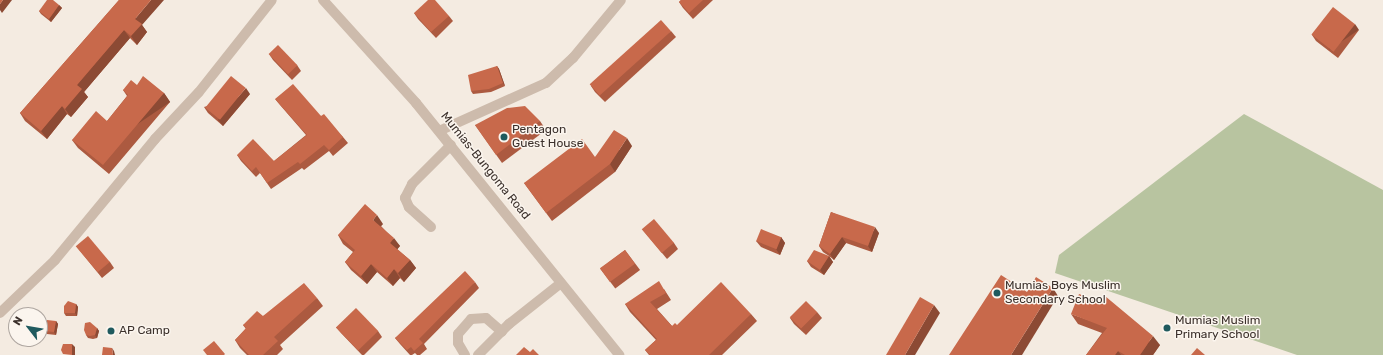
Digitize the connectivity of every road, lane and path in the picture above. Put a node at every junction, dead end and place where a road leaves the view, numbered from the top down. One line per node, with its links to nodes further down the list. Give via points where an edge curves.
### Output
1 (272, 0): 8 (street, via 199,92 155,139 55,260)
2 (323, 0): 4 (street, Mumias-Bungoma Road, via 388,70)
3 (620, 0): 4 (street, via 573,58 546,83)
4 (439, 131): 5 (street, Mumias-Bungoma Road)
5 (451, 145): 6 (street, via 412,184 405,198 409,208); 7 (street, Mumias-Bungoma Road)
6 (431, 227)
7 (561, 283): 9 (street); 12 (street, Mumias-Bungoma Road)
8 (0, 313)
9 (502, 332): 10 (street, via 486,318 471,319 458,334 458,343); 11 (street)
10 (465, 355)
11 (478, 355)
12 (619, 355)

